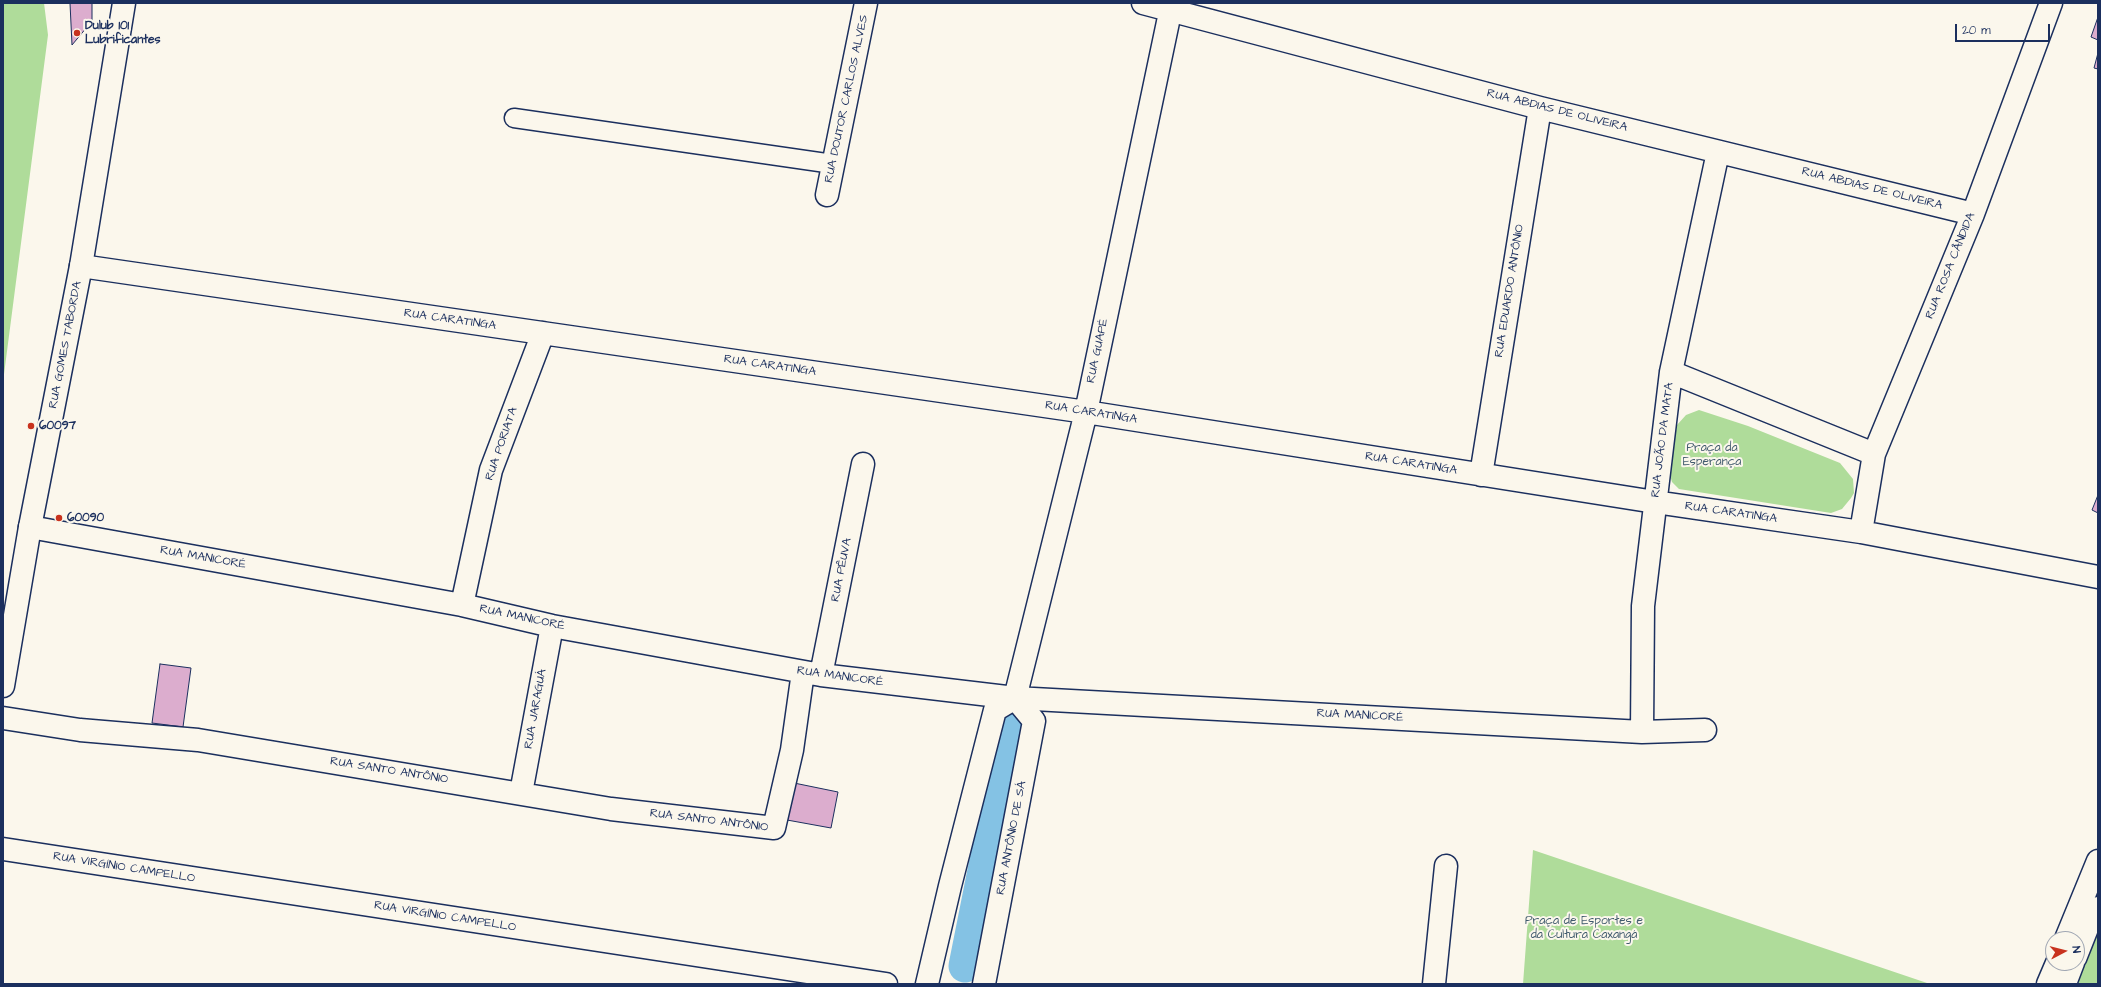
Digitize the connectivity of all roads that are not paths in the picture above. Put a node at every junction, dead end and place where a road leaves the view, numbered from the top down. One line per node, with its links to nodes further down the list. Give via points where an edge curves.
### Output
1 (124, 3): 12 (street, RUA GOMES TABORDA)
2 (866, 3): 9 (street, RUA DOUTOR CARLOS ALVES)
3 (1143, 3): 5 (street, RUA ABDIAS DE OLIVEIRA)
4 (2051, 3): 11 (street, RUA ROSA CÂNDIDA)
5 (1171, 6): 6 (street, RUA ABDIAS DE OLIVEIRA); 15 (street, RUA GUAPÉ)
6 (1540, 108): 8 (street, RUA ABDIAS DE OLIVEIRA); 18 (street, RUA EDUARDO ANTÔNIO)
7 (514, 118): 9 (lane)
8 (1718, 152): 11 (street, RUA ABDIAS DE OLIVEIRA); 14 (street, RUA JOÃO DA MATA)
9 (833, 164): 10 (street, RUA DOUTOR CARLOS ALVES)
10 (827, 195)
11 (1973, 214): 16 (street, RUA ROSA CÂNDIDA)
12 (81, 266): 13 (street, RUA CARATINGA); 20 (street, RUA GOMES TABORDA)
13 (543, 333): 15 (street, RUA CARATINGA); 23 (street, RUA PORIATA, via 491,470)
14 (1671, 372): 16 (street); 19 (street, RUA JOÃO DA MATA)
15 (1086, 412): 18 (street, RUA CARATINGA); 27 (street, RUA GUAPÉ)
16 (1874, 454): 21 (street, RUA ROSA CÂNDIDA)
17 (863, 464): 25 (street, RUA PÊUVA)
18 (1481, 475): 19 (street, RUA CARATINGA)
19 (1655, 502): 21 (street, RUA CARATINGA); 30 (street, RUA JOÃO DA MATA, via 1643,606)
20 (30, 527): 23 (street, RUA MANICORÉ); 26 (street, RUA GOMES TABORDA)
21 (1862, 532): 22 (street, RUA CARATINGA)
22 (2098, 577)
23 (462, 605): 24 (street, RUA MANICORÉ)
24 (552, 626): 25 (street, RUA MANICORÉ); 31 (street, RUA JARAGUÁ)
25 (812, 674): 27 (street, RUA MANICORÉ); 32 (street, RUA PÊUVA)
26 (3, 686)
27 (1015, 698): 30 (street, RUA MANICORÉ); 42 (street, via 996,710); 43 (street, RUA ANTÔNIO DE SÁ, via 1034,721)
28 (3, 718): 31 (street, RUA SANTO ANTÔNIO, via 80,730 198,740)
29 (1705, 730): 30 (street, RUA MANICORÉ)
30 (1642, 732)
31 (521, 793): 32 (street, RUA SANTO ANTÔNIO, via 611,809)
32 (774, 828)
33 (3, 849): 41 (street, RUA VIRGÍNIO CAMPELLO)
34 (2098, 861): 37 (street)
35 (1446, 866): 44 (street)
36 (2098, 906): 38 (lane)
37 (2069, 931)
38 (2085, 939)
39 (2054, 971): 45 (street)
40 (2072, 971): 46 (lane)
41 (886, 984)
42 (927, 984)
43 (984, 984)
44 (1434, 984)
45 (2048, 984)
46 (2067, 984)

